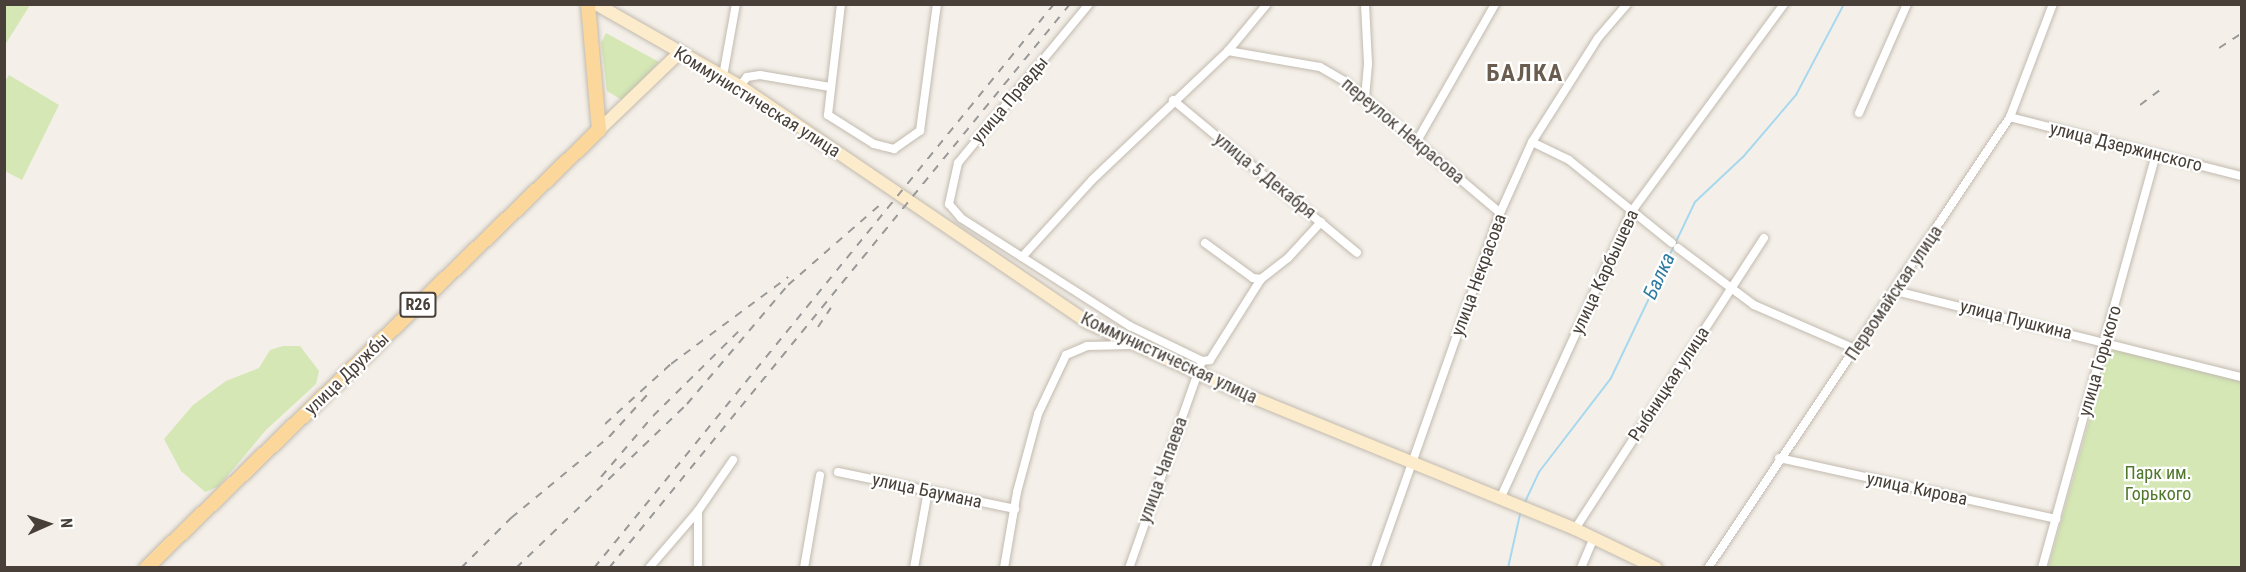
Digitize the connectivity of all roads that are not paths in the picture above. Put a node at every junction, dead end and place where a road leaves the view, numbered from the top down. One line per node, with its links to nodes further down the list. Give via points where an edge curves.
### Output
1 (588, 4): 23 (main road)
2 (596, 4): 15 (main road, Коммунистическая улица)
3 (736, 4): 16 (street)
4 (841, 4): 18 (street)
5 (937, 4): 18 (street, via 924,116 914,138 885,149 828,115)
6 (1089, 4): 34 (street, улица Правды, via 958,163 949,204 961,218)
7 (1266, 4): 14 (street)
8 (1365, 4): 19 (street)
9 (1495, 4): 24 (street)
10 (1627, 4): 25 (street, улица Некрасова, via 1598,38)
11 (1784, 4): 28 (street, улица Карбышева)
12 (1907, 4): 21 (street)
13 (2053, 4): 22 (street, Первомайская улица)
14 (1228, 51): 19 (street, переулок Некрасова, via 1320,67); 20 (street)
15 (680, 52): 16 (main road, Коммунистическая улица); 23 (main road, улица Дружбы)
16 (723, 76): 17 (main road, Коммунистическая улица)
17 (740, 86): 18 (street, via 747,77 760,75); 39 (main road, Коммунистическая улица, via 1087,322)
18 (830, 87)
19 (1365, 98): 24 (street, переулок Некрасова)
20 (1173, 100): 30 (street, улица 5 Декабря); 34 (street)
21 (1859, 113)
22 (2010, 117): 26 (street, улица Дзержинского); 37 (street, Первомайская улица)
23 (599, 130): 55 (main road, улица Дружбы / R26)
24 (1417, 141): 29 (street, переулок Некрасова)
25 (1532, 142): 28 (street, via 1569,160); 29 (street, улица Некрасова)
26 (2156, 154): 27 (street, улица Дзержинского); 38 (street, улица Горького)
27 (2241, 176)
28 (1632, 211): 36 (street); 49 (street, улица Карбышева)
29 (1500, 213): 45 (street, улица Некрасова)
30 (1321, 222): 33 (street, улица 5 Декабря); 35 (street, via 1288,258)
31 (1764, 238): 36 (street, Рыбницкая улица)
32 (1206, 243): 35 (street, via 1252,278)
33 (1357, 253)
34 (1022, 257): 41 (street)
35 (1261, 279): 41 (street, via 1210,360)
36 (1730, 290): 40 (street, via 1762,309); 53 (street, Рыбницкая улица)
37 (1896, 291): 38 (street, улица Пушкина); 40 (street, Первомайская улица)
38 (2106, 343): 42 (street, улица Пушкина); 52 (street, улица Горького)
39 (1133, 345): 41 (main road, Коммунистическая улица); 50 (street, via 1087,346 1066,355 1038,414)
40 (1855, 349): 43 (street, Первомайская улица)
41 (1199, 367): 45 (main road, Коммунистическая улица); 61 (street, улица Чапаева)
42 (2241, 377)
43 (1779, 458): 52 (street, улица Кирова); 65 (street, Первомайская улица)
44 (733, 460): 51 (street)
45 (1411, 463): 49 (main road, Коммунистическая улица); 62 (street, улица Некрасова)
46 (838, 472): 48 (street, улица Баумана)
47 (820, 475): 58 (street)
48 (928, 491): 50 (street, улица Баумана); 59 (street)
49 (1500, 499): 53 (main road, Коммунистическая улица)
50 (1015, 509): 60 (street)
51 (698, 511): 56 (street); 57 (street)
52 (2056, 519): 66 (street, улица Горького)
53 (1575, 529): 54 (main road, Коммунистическая улица)
54 (1594, 538): 63 (street); 64 (main road, Коммунистическая улица)
55 (146, 567)
56 (649, 567)
57 (698, 567)
58 (804, 567)
59 (914, 567)
60 (1004, 567)
61 (1130, 567)
62 (1375, 567)
63 (1581, 567)
64 (1656, 567)
65 (1708, 567)
66 (2042, 567)

